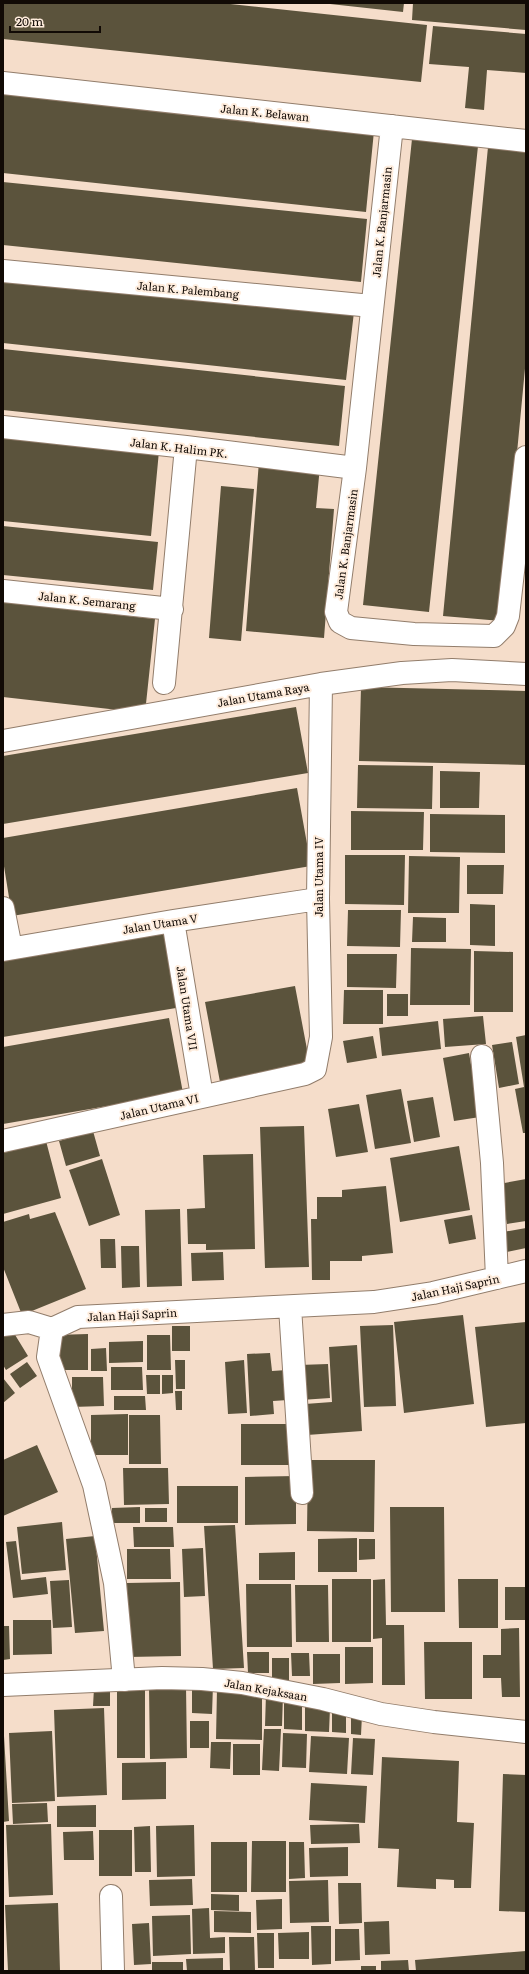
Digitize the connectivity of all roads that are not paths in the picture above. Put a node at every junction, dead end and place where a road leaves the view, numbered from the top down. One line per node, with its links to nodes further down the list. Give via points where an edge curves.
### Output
1 (3, 83): 2 (street, Jalan K. Belawan)
2 (392, 126): 3 (street, Jalan K. Belawan); 5 (street, Jalan K. Banjarmasin)
3 (526, 141)
4 (3, 271): 5 (street, Jalan K. Palembang)
5 (372, 306): 9 (street, Jalan K. Banjarmasin)
6 (3, 427): 7 (street, Jalan K. Halim PK.)
7 (186, 447): 9 (street, Jalan K. Halim PK.); 11 (street)
8 (526, 457): 9 (street, Jalan K. Banjarmasin, via 508,616 504,626 494,636 414,634 351,628 340,622 336,612)
9 (355, 468)
10 (3, 591): 11 (street, Jalan K. Semarang)
11 (172, 609): 13 (street)
12 (526, 674): 14 (street, Jalan Utama Raya, via 452,670 402,673)
13 (164, 683)
14 (321, 684): 15 (street, Jalan Utama Raya); 16 (street, Jalan Utama IV)
15 (3, 741)
16 (318, 899): 18 (street, Jalan Utama V); 21 (street, Jalan Utama IV, via 321,1037)
17 (3, 908): 19 (street)
18 (173, 921): 19 (street, Jalan Utama V); 22 (street, Jalan Utama VII)
19 (7, 949)
20 (482, 1056): 25 (street, via 492,1163)
21 (315, 1069): 22 (street, Jalan Utama VI, via 305,1074)
22 (202, 1096): 23 (street, Jalan Utama VI)
23 (3, 1141)
24 (526, 1272): 25 (street, Jalan Haji Saprin)
25 (497, 1278): 26 (street, Jalan Haji Saprin, via 433,1293 374,1302)
26 (290, 1307): 28 (street, Jalan Haji Saprin, via 78,1316); 29 (street)
27 (3, 1325): 28 (street, via 29,1322)
28 (52, 1329): 30 (street, via 48,1357 94,1485 115,1582)
29 (302, 1493)
30 (124, 1680): 31 (street, Jalan Kejaksaan); 32 (street, Jalan Kejaksaan, via 168,1678 242,1683 323,1699 381,1714)
31 (3, 1685)
32 (526, 1732)
33 (111, 1896): 34 (street)
34 (113, 1971)

